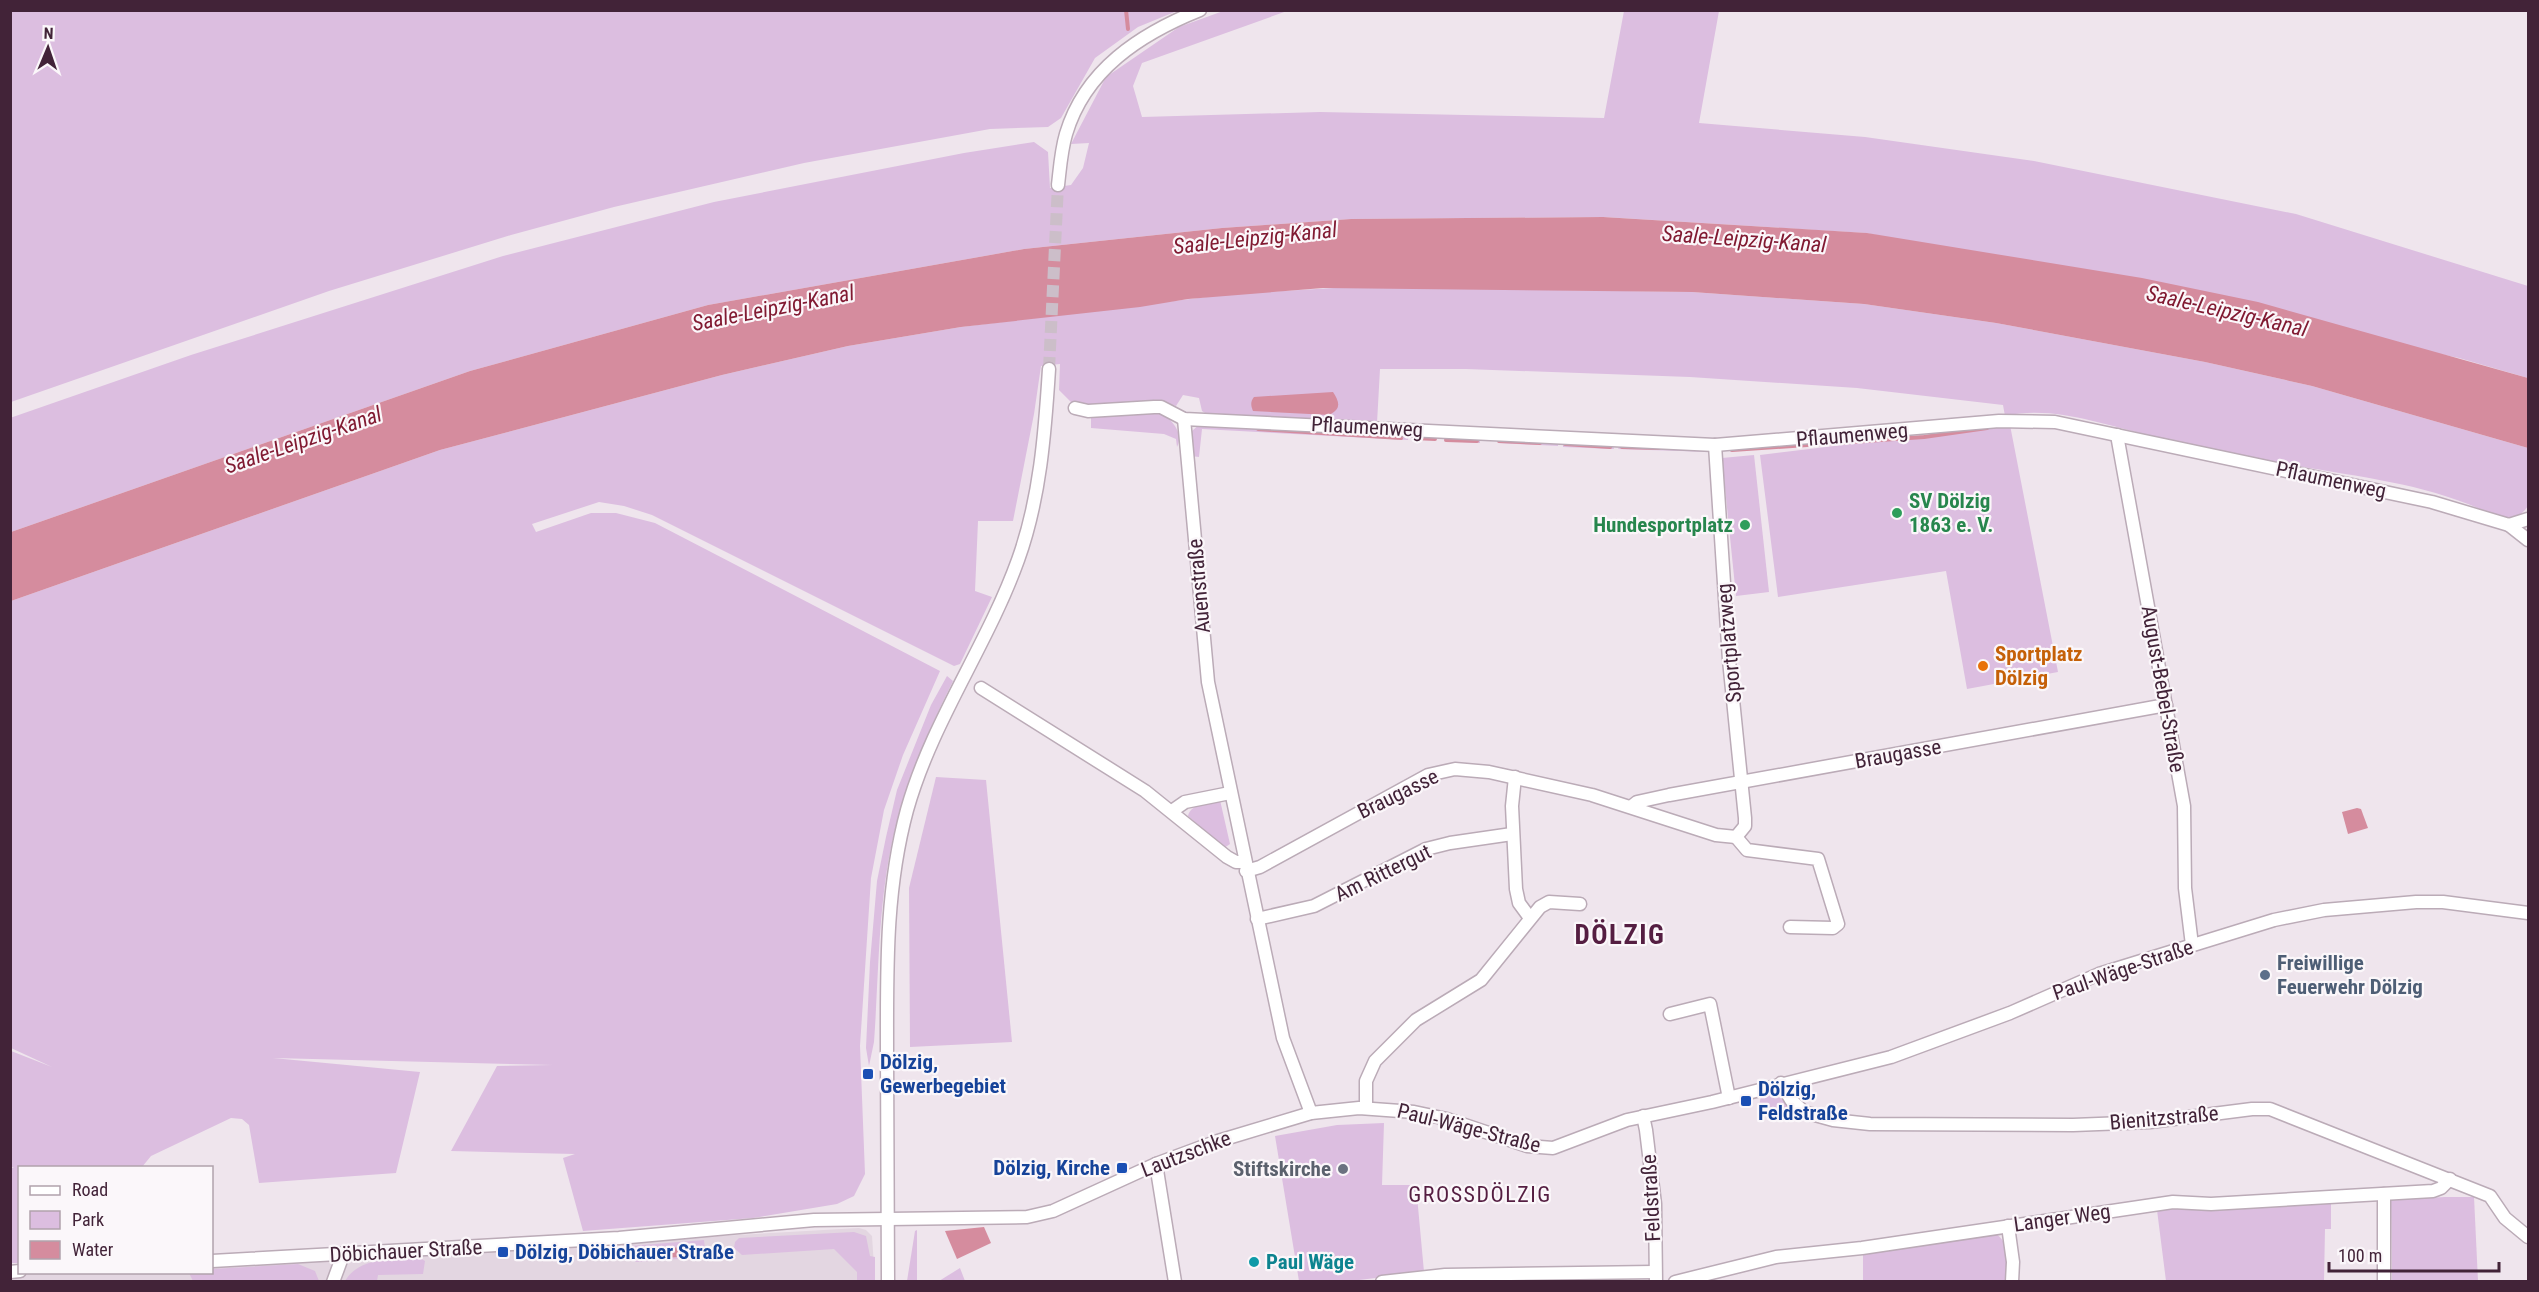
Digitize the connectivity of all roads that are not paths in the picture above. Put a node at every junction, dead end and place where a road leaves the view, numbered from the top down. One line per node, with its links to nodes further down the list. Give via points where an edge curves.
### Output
1 (1200, 10): 2 (street, via 1139,40 1099,74 1079,102 1066,133)
2 (1058, 185)
3 (1049, 369): 36 (street, via 1044,438 1032,515 1022,549 996,612 928,748 896,860 890,898 886,991)
4 (1075, 408): 5 (street, via 1088,411 1161,407)
5 (1184, 419): 7 (street, Pflaumenweg); 15 (street, Auenstraße, via 1208,682)
6 (2117, 435): 7 (street, Pflaumenweg, via 2055,422 2013,420); 9 (street, Pflaumenweg, via 2432,502); 12 (street, August-Bebel-Straße)
7 (1715, 445): 14 (street, Sportplatzweg, via 1729,660)
8 (2529, 519): 9 (street)
9 (2509, 525): 10 (street, Pflaumenweg)
10 (2529, 540)
11 (981, 688): 17 (street)
12 (2166, 705): 14 (street, Braugasse); 26 (street, August-Bebel-Straße, via 2184,806 2185,888)
13 (1515, 777): 16 (street, Braugasse); 18 (street); 20 (street, Braugasse, via 1465,769 1428,775 1260,867)
14 (1742, 783): 16 (street, Braugasse, via 1636,802); 19 (street, Sportplatzweg, via 1745,826)
15 (1230, 793): 17 (street, via 1185,802); 20 (street, Auenstraße)
16 (1632, 806): 19 (street, Braugasse, via 1716,835)
17 (1172, 811): 20 (street)
18 (1512, 834): 23 (street, via 1516,889 1519,903); 24 (street, Am Rittergut, via 1426,849 1314,906)
19 (1736, 837): 25 (street, via 1747,850 1818,859 1838,924 1833,928)
20 (1245, 867): 24 (street, Auenstraße)
21 (1580, 904): 23 (street, via 1549,902)
22 (2529, 913): 26 (street, Paul-Wäge-Straße, via 2443,902 2365,905 2274,920)
23 (1530, 918): 30 (street, via 1482,980 1416,1020 1375,1061 1366,1081)
24 (1257, 919): 31 (street, Auenstraße, via 1283,1038)
25 (1790, 927)
26 (2192, 945): 28 (street, Paul-Wäge-Straße, via 2098,974 2010,1013 1891,1057)
27 (1670, 1014): 29 (street, via 1710,1004)
28 (1781, 1083): 29 (street, Paul-Wäge-Straße); 34 (street, Bienitzstraße, via 1804,1112 1870,1124 2073,1125 2150,1122 2270,1109)
29 (1729, 1098): 32 (street, Paul-Wäge-Straße)
30 (1366, 1108): 31 (street, Paul-Wäge-Straße); 32 (street, Paul-Wäge-Straße, via 1430,1115 1545,1149)
31 (1311, 1113): 33 (street, Lautzschke, via 1248,1130)
32 (1643, 1116): 41 (street, Feldstraße, via 1655,1204)
33 (1156, 1164): 36 (street, Lautzschke, via 1038,1215); 44 (street)
34 (2450, 1179): 35 (street, Langer Weg, via 2433,1191); 38 (street, Bienitzstraße, via 2490,1197 2505,1218)
35 (2384, 1194): 37 (street, Langer Weg, via 2211,1204 2173,1202); 48 (street)
36 (888, 1218): 39 (street, Döbichauer Straße, via 814,1220 619,1238); 43 (street)
37 (2008, 1226): 46 (street, Langer Weg, via 1776,1257); 47 (street)
38 (2529, 1237)
39 (344, 1255): 40 (street, Döbichauer Straße); 42 (street)
40 (213, 1262)
41 (1655, 1277): 45 (street, via 1445,1275)
42 (333, 1281)
43 (888, 1281)
44 (1175, 1281)
45 (1382, 1281)
46 (1675, 1281)
47 (2012, 1281)
48 (2384, 1281)

